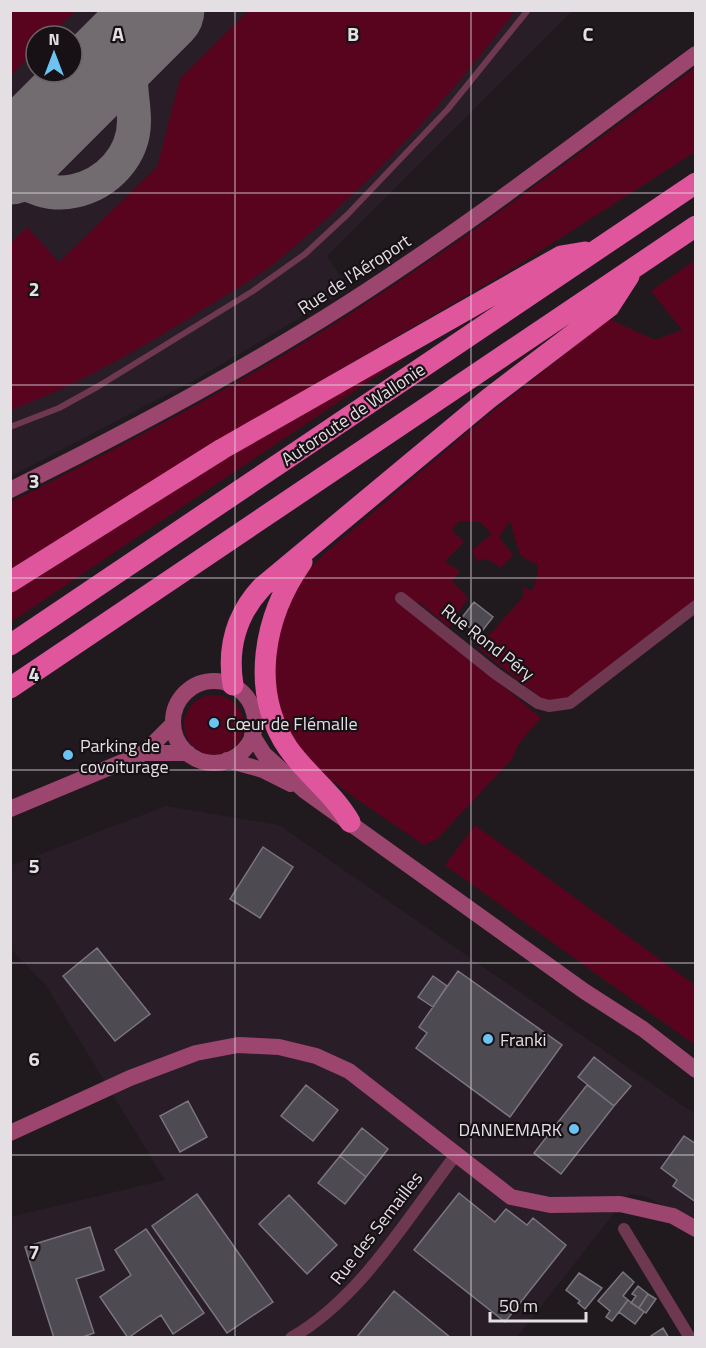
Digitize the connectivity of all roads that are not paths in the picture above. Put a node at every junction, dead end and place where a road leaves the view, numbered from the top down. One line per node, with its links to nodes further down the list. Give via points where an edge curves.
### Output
1 (528, 10): 7 (lane, via 448,109 348,214 304,254 243,297 97,387 59,408)
2 (696, 54): 8 (street, Rue de l'Aéroport, via 474,217 347,304 157,415)
3 (696, 183): 5 (highway, Autoroute de Wallonie)
4 (696, 226): 6 (highway, Autoroute de Wallonie)
5 (594, 251): 10 (highway, via 561,256 354,373 222,449); 13 (highway, Autoroute de Wallonie)
6 (636, 266): 9 (highway, via 609,306 488,399); 15 (highway, Autoroute de Wallonie)
7 (10, 427)
8 (10, 490)
9 (328, 533): 14 (highway, via 247,603 232,645); 23 (highway, via 303,560 278,602 265,665 267,696 287,747 318,785 338,801)
10 (10, 582)
11 (401, 598): 12 (street, Rue Rond Péry, via 538,703 558,705 570,703)
12 (696, 606)
13 (10, 645)
14 (233, 686): 16 (street, via 213,681 193,686 179,700); 17 (street, via 252,707)
15 (10, 688)
16 (173, 724): 18 (street); 19 (street, via 177,740)
17 (252, 735): 20 (street, via 243,751); 21 (street, via 264,754)
18 (144, 753): 19 (street); 22 (street)
19 (188, 753): 20 (street, via 204,761)
20 (227, 760): 21 (street, via 263,770)
21 (305, 790): 23 (street)
22 (10, 808)
23 (350, 822): 24 (street)
24 (696, 1070)
25 (10, 1134): 26 (street, via 119,1083 196,1053 238,1045 279,1047 316,1056 349,1071)
26 (455, 1156): 28 (street, via 511,1197 550,1205 620,1204 673,1216); 29 (street, Rue des Semailles, via 353,1290 317,1323)
27 (624, 1229): 30 (street)
28 (696, 1229)
29 (291, 1338)
30 (690, 1338)

